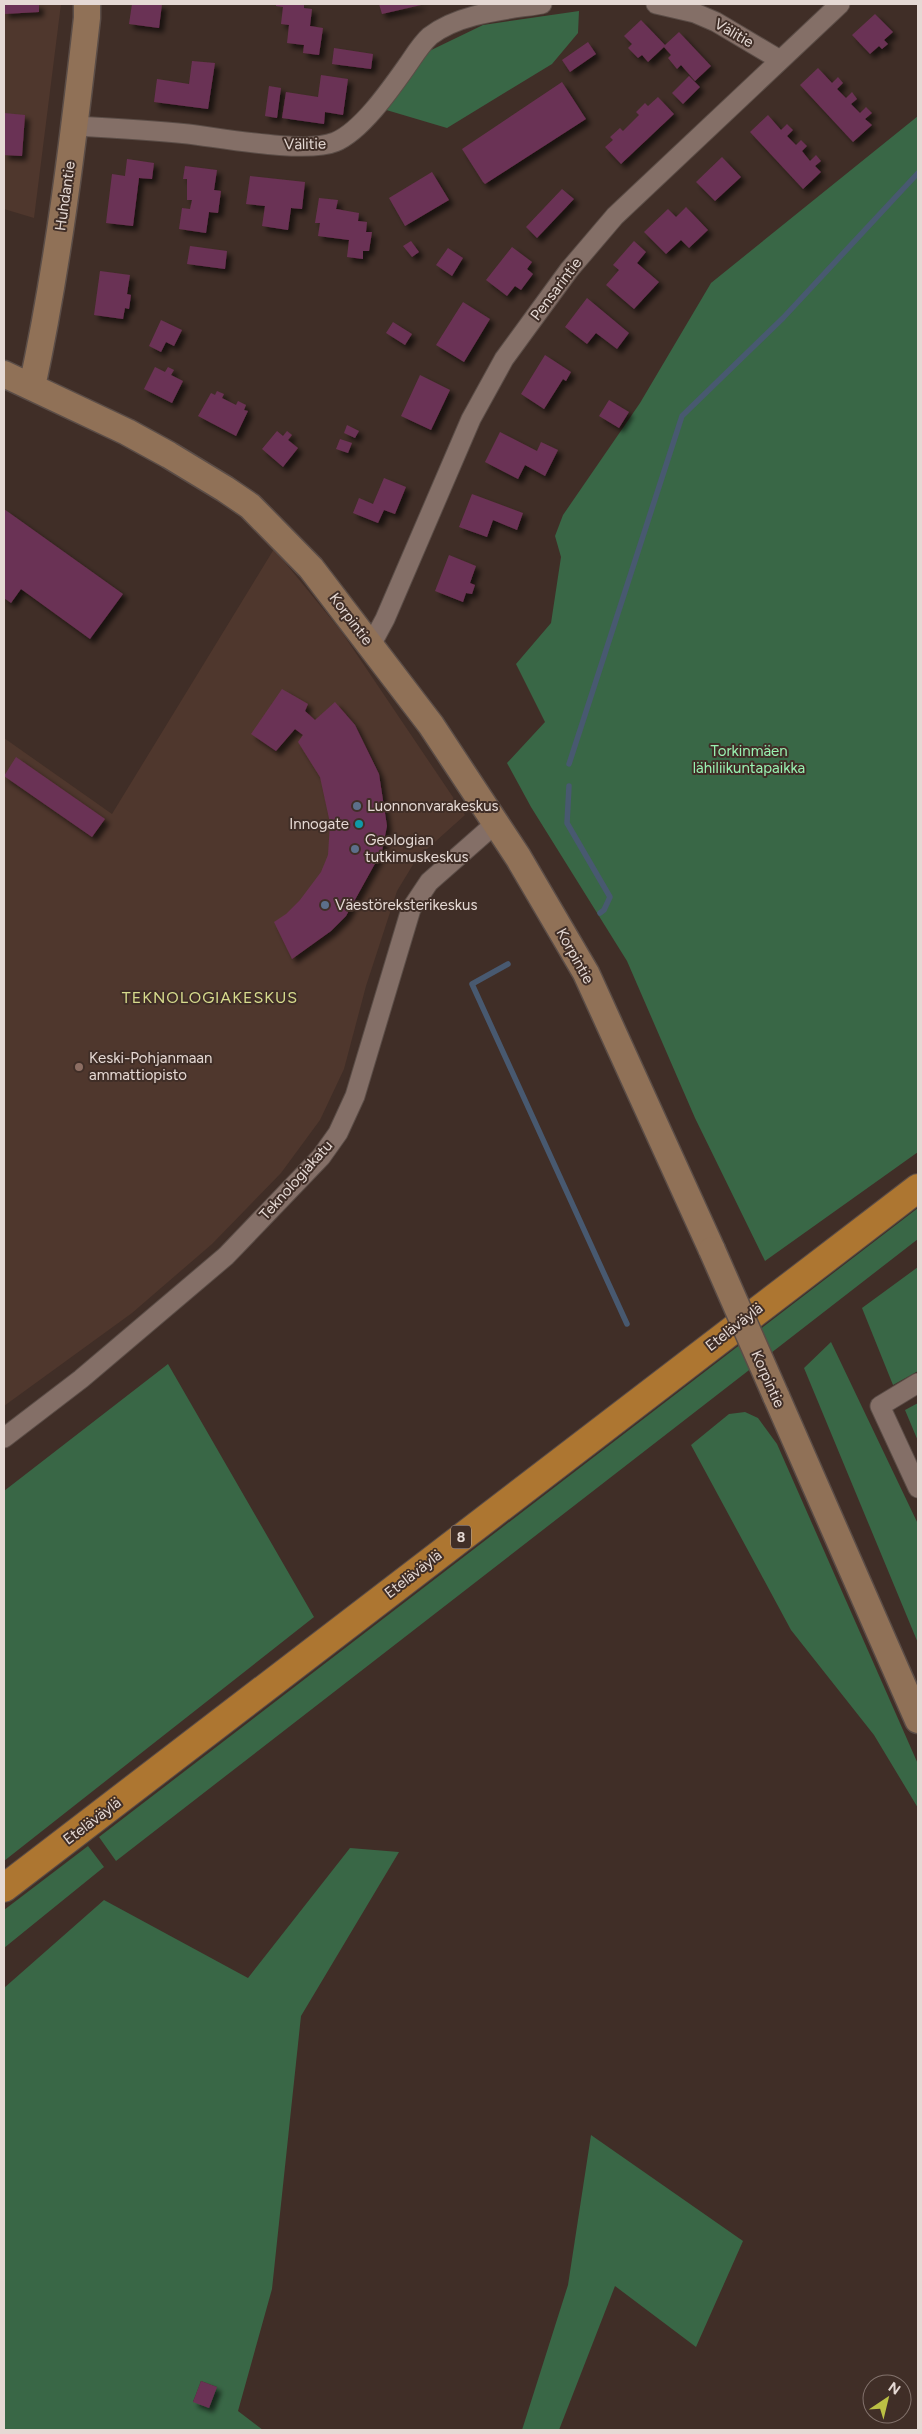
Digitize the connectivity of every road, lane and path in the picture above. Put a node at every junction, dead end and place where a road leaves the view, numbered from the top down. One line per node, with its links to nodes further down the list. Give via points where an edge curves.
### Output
1 (87, 4): 6 (street, Huhdantie)
2 (542, 4): 6 (street, Välitie, via 468,18 442,28 428,38 367,115 344,138 333,143 292,146 152,130)
3 (656, 4): 5 (street, Välitie, via 695,13 716,22)
4 (840, 4): 5 (street, Pensarintie)
5 (780, 60): 9 (street, Pensarintie, via 614,216 569,270 504,359 471,418)
6 (75, 126): 8 (street, Huhdantie)
7 (4, 374): 8 (street, Korpintie)
8 (32, 387): 9 (street, Korpintie, via 169,455 250,506 311,568)
9 (371, 645): 10 (street, Korpintie, via 431,725)
10 (496, 823): 13 (street, Teknologiakatu, via 429,882 412,909 355,1096 338,1133 321,1157 226,1256 80,1379); 15 (street, Korpintie, bridge, via 586,973 712,1250)
11 (918, 1188): 16 (highway, Eteläväylä / 8)
12 (918, 1383): 14 (street, via 880,1406)
13 (4, 1438)
14 (918, 1488)
15 (918, 1720)
16 (4, 1888)

